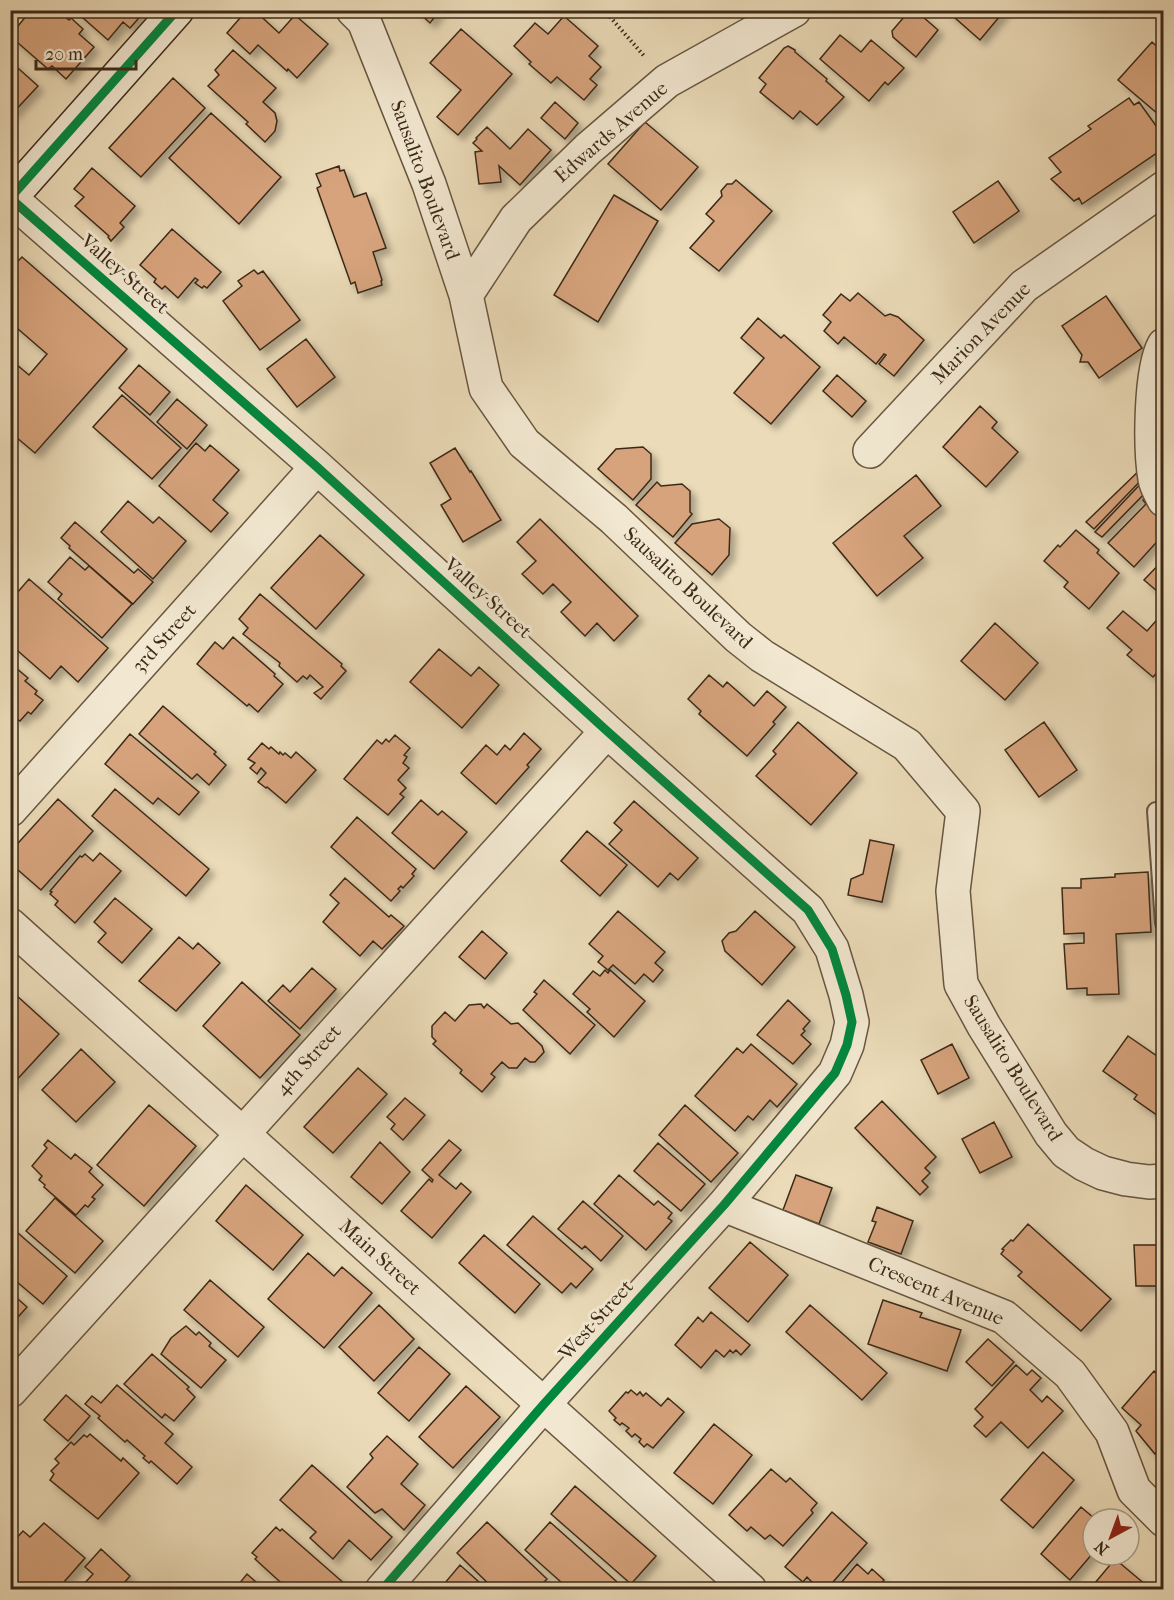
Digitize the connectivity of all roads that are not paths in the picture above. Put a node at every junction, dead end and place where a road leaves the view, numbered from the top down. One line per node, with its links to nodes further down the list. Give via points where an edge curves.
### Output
1 (177, 10): 5 (street)
2 (353, 10): 6 (street, Sausalito Boulevard, via 364,21 392,87)
3 (794, 10): 6 (street, Edwards Avenue, via 667,81 588,149 516,219)
4 (1164, 188): 8 (street, Marion Avenue, via 1024,286)
5 (11, 198): 9 (street, Valley Street)
6 (466, 295): 18 (street, Sausalito Boulevard, via 486,388 524,443 614,519 738,638 907,744 963,812 953,891 961,984 1051,1134 1066,1152 1103,1173 1137,1181)
7 (1164, 345): 10 (street, via 1158,356 1152,416 1155,480)
8 (870, 451)
9 (317, 467): 11 (street, Valley Street); 12 (street, 3rd Street)
10 (1164, 500)
11 (607, 731): 16 (street, Valley Street, via 808,910 832,949 852,1022); 17 (street, 4th Street)
12 (10, 810)
13 (1156, 811): 14 (lane)
14 (1164, 923)
15 (10, 925): 17 (street, Main Street)
16 (836, 1073): 19 (street, West Street)
17 (242, 1133): 20 (street, 4th Street); 21 (street, Main Street)
18 (1164, 1181)
19 (724, 1205): 21 (street, West Street); 22 (street, Crescent Avenue, via 1004,1317 1070,1374 1113,1432 1134,1490)
20 (10, 1391)
21 (544, 1404): 23 (street, West Street); 24 (street, Main Street)
22 (1164, 1520)
23 (382, 1590)
24 (750, 1590)

